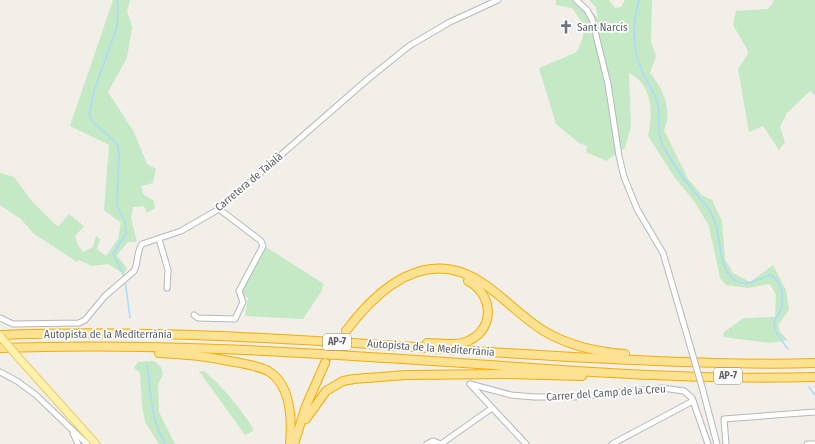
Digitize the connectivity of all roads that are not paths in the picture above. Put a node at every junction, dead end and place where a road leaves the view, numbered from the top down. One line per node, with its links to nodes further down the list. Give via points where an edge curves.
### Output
1 (498, 0): 3 (street, Carretera de Taialà, via 450,22 408,46)
2 (576, 0): 32 (street, bridge, via 592,19 608,84 621,165 635,205 663,253)
3 (219, 209): 4 (street, Carretera de Taialà, via 181,231); 6 (street, via 261,241 263,246 239,291 243,302 235,319 198,318)
4 (159, 239): 5 (street, via 168,270); 7 (street, Carretera de Taialà, via 142,245 134,271 105,296 82,322 13,324)
5 (167, 288)
6 (194, 315)
7 (0, 318)
8 (0, 336): 9 (highway, Autopista de la Mediterrània / AP-7, via 77,333 180,334); 23 (main road, bridge)
9 (370, 344): 12 (highway, Autopista de la Mediterrània / AP-7); 12 (highway, via 455,344 470,341 479,334 488,311 486,299 475,284 461,278 434,274 416,277 385,294 349,331 374,297 392,283 409,274 443,270 462,274 483,283 544,330 577,346 611,353 654,356)
10 (125, 347): 11 (highway, Autopista de la Mediterrània / AP-7); 15 (highway, Autopista de la Mediterrània / AP-7, via 245,350); 24 (highway, via 223,360 268,372 279,382 287,398)
11 (0, 348)
12 (673, 362): 13 (highway, Autopista de la Mediterrània / AP-7)
13 (815, 363)
14 (0, 372): 21 (street, via 17,380 36,395 72,432)
15 (641, 374): 16 (highway, Autopista de la Mediterrània / AP-7); 20 (highway, via 406,375 354,379 336,384 326,391)
16 (815, 377)
17 (693, 400): 18 (street, Carrer del Camp de la Creu, via 684,391 662,388 574,397 534,397 510,395 470,384); 30 (street); 31 (street)
18 (492, 408): 28 (street); 29 (street)
19 (815, 412): 33 (street, via 724,418)
20 (306, 419): 25 (highway, via 328,363 306,406); 26 (highway)
21 (77, 442): 22 (street)
22 (87, 444)
23 (96, 444)
24 (290, 444)
25 (294, 444)
26 (299, 444)
27 (427, 444): 28 (street, via 433,440)
28 (441, 444)
29 (526, 444)
30 (612, 444)
31 (708, 444)
32 (717, 444)
33 (726, 444)
34 (807, 444): 35 (street)
35 (815, 444)

